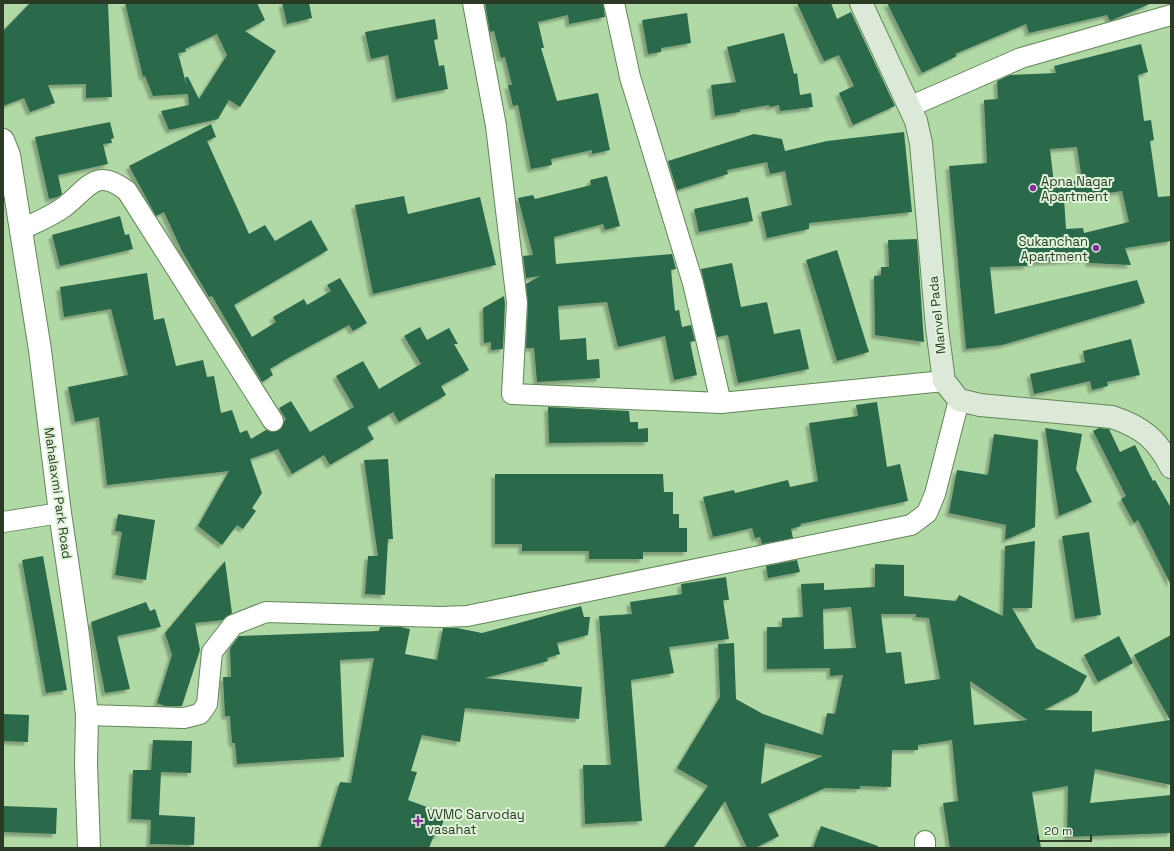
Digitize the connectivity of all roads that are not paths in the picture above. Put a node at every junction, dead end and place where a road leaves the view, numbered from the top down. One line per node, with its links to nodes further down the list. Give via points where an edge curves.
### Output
1 (473, 3): 12 (street, via 496,126 517,303 512,394)
2 (614, 3): 12 (street, via 630,77 693,283)
3 (861, 3): 7 (main road, Manvel Pada)
4 (1170, 3): 5 (street)
5 (1171, 8)
6 (1171, 15): 7 (street, via 1021,58)
7 (909, 107): 10 (main road, Manvel Pada, via 916,121 921,143)
8 (3, 140): 9 (street, Mahalaxmi Park Road, via 9,155)
9 (20, 230): 13 (street, via 65,207 92,181 106,179 127,191); 15 (street, Mahalaxmi Park Road, via 40,350)
10 (944, 381): 11 (main road); 12 (street)
11 (959, 400): 14 (main road, via 980,406 1112,417 1131,424 1149,435 1164,453); 17 (street, via 936,494 927,513 911,524 467,616 266,612 233,625 212,652 207,704 200,714 184,718)
12 (721, 403)
13 (273, 421)
14 (1171, 467)
15 (60, 513): 16 (street); 17 (street, Mahalaxmi Park Road, via 78,635)
16 (3, 522)
17 (86, 715): 18 (street, Mahalaxmi Park Road)
18 (89, 848)

